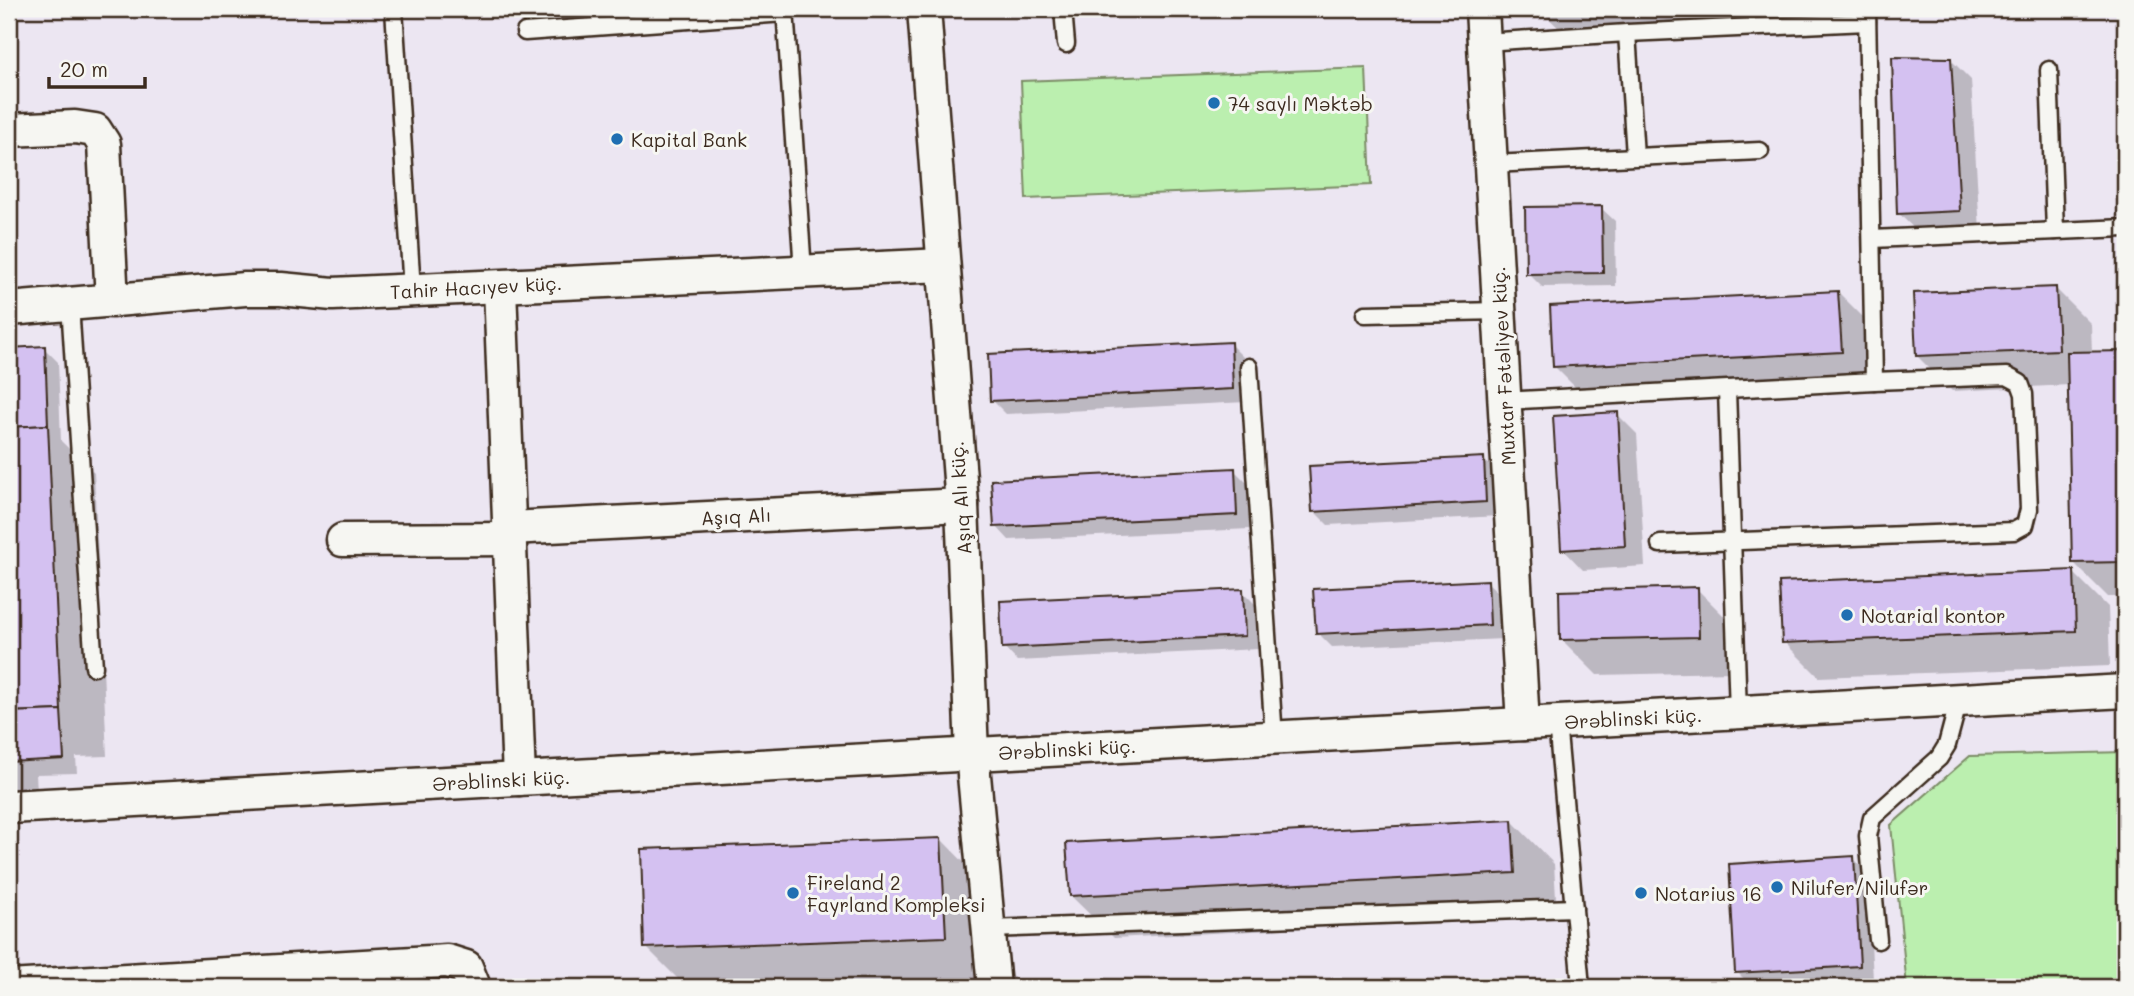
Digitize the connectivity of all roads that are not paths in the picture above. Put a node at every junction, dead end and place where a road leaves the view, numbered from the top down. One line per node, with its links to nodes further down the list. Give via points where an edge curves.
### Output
1 (394, 9): 22 (lane)
2 (924, 9): 19 (street, Aşıq Alı küç.)
3 (1063, 9): 10 (lane)
4 (1482, 9): 9 (street, Muxtar Fətəliyev küç.)
5 (785, 11): 7 (lane); 20 (lane)
6 (1867, 15): 8 (lane); 18 (lane)
7 (525, 32)
8 (1627, 33): 9 (lane); 14 (lane)
9 (1484, 42): 15 (street, Muxtar Fətəliyev küç.)
10 (1066, 44)
11 (2049, 70): 17 (lane)
12 (9, 130): 23 (street, via 75,127 95,130 104,144)
13 (1760, 151): 14 (lane)
14 (1635, 156): 15 (lane)
15 (1491, 164): 26 (street, Muxtar Fətəliyev küç.)
16 (2125, 228): 17 (lane)
17 (2055, 231): 18 (lane)
18 (1872, 239): 29 (lane)
19 (943, 265): 20 (street, Tahir Hacıyev küç.); 32 (street, Aşıq Alı küç.)
20 (803, 271): 21 (street, Tahir Hacıyev küç.)
21 (500, 287): 22 (street, Tahir Hacıyev küç.); 33 (street)
22 (412, 290): 23 (street, Tahir Hacıyev küç., via 245,289)
23 (112, 301): 24 (street, Tahir Hacıyev küç.)
24 (69, 304): 25 (street, Tahir Hacıyev küç.); 37 (lane)
25 (9, 309)
26 (1499, 311): 27 (lane); 31 (street, Muxtar Fətəliyev küç.)
27 (1365, 314)
28 (1249, 367): 43 (lane)
29 (1874, 381): 30 (lane); 35 (lane, via 2007,376 2020,383 2029,509 2025,524 2014,531)
30 (1727, 390): 31 (lane); 35 (lane)
31 (1504, 401): 42 (street, Muxtar Fətəliyev küç.)
32 (962, 505): 33 (street, Aşıq Alı); 44 (street, Aşıq Alı küç.)
33 (510, 533): 34 (street, Aşıq Alı); 45 (street)
34 (343, 540)
35 (1733, 541): 36 (lane); 40 (lane)
36 (1660, 544)
37 (93, 667)
38 (2125, 691): 39 (street, Ərəblinski küç.)
39 (1959, 700): 40 (street, Ərəblinski küç.); 49 (lane, via 1939,758 1872,818 1868,836)
40 (1738, 712): 41 (street, Ərəblinski küç.)
41 (1557, 722): 42 (street, Ərəblinski küç.); 47 (lane)
42 (1523, 724): 43 (street, Ərəblinski küç.)
43 (1274, 737): 44 (street, Ərəblinski küç.)
44 (972, 754): 45 (street, Ərəblinski küç.); 48 (street, Aşıq Alı küç.)
45 (519, 779): 46 (street, Ərəblinski küç.)
46 (9, 807)
47 (1574, 908): 48 (lane); 53 (lane)
48 (988, 929): 52 (street, Aşıq Alı küç.)
49 (1878, 940)
50 (9, 987): 51 (street, via 447,961 466,967)
51 (474, 987)
52 (994, 987)
53 (1581, 987)

